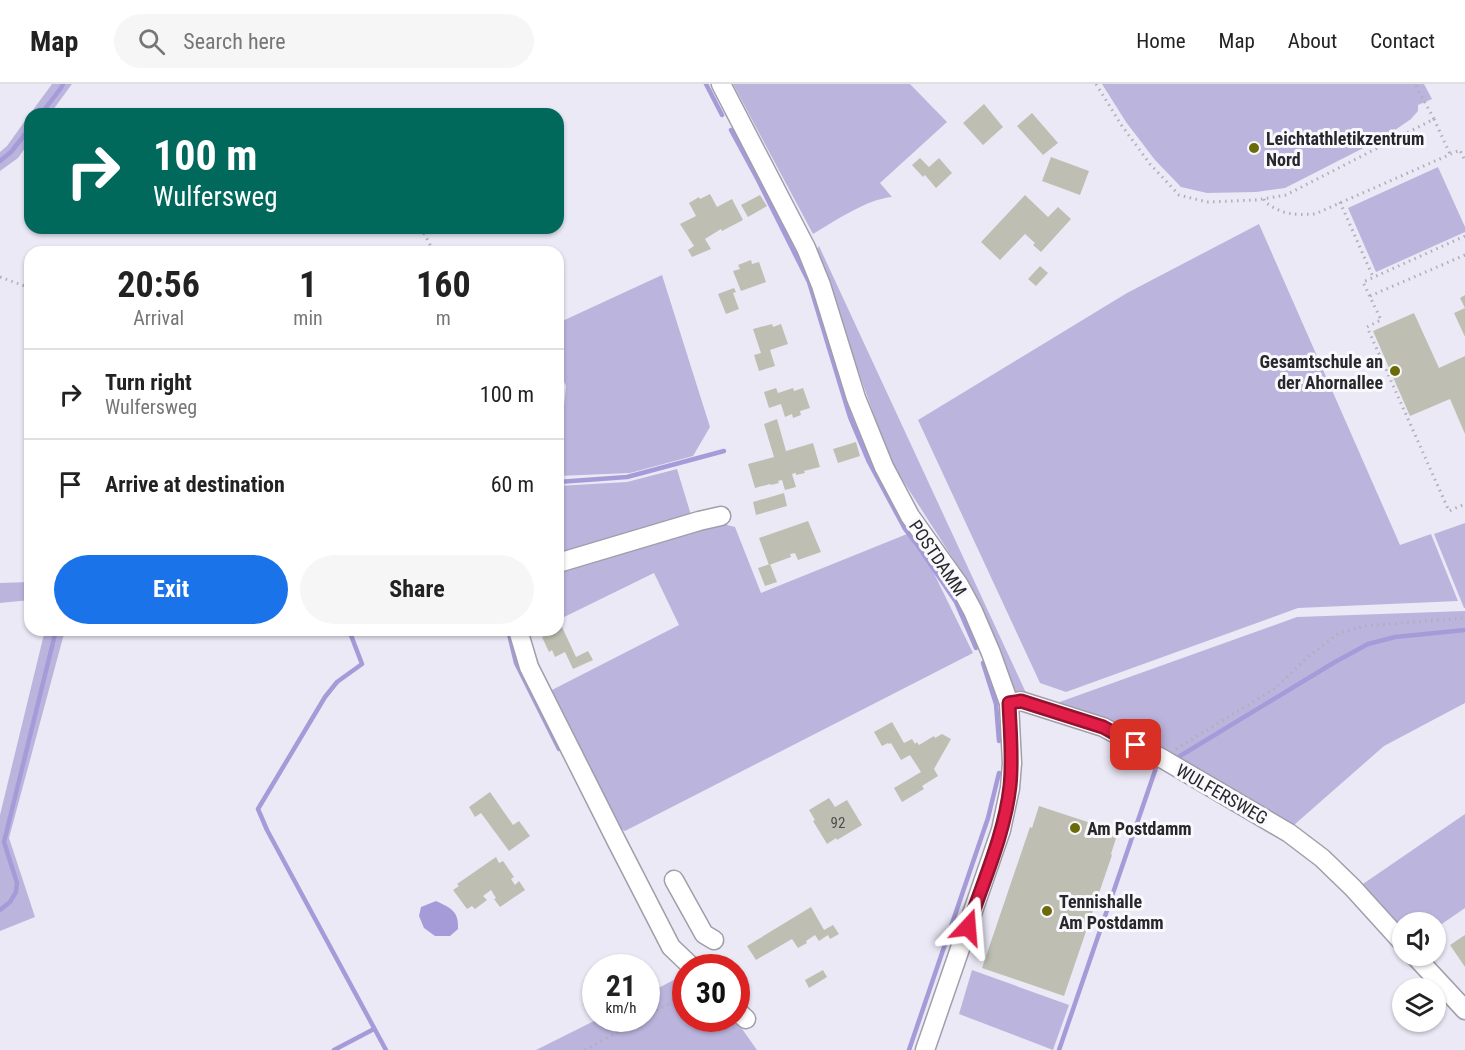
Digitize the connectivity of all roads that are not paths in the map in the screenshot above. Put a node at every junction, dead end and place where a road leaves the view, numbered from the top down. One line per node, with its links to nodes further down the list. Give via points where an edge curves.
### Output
1 (721, 84): 5 (street, POSTDAMM, via 806,248 856,398 884,467 910,516 973,610)
2 (721, 516): 3 (street)
3 (564, 561)
4 (520, 636): 9 (street, via 530,667 586,781 671,947)
5 (1009, 703): 7 (street, WULFERSWEG, via 1021,701 1103,727 1289,833 1322,858); 12 (street, POSTDAMM, via 1012,763 1001,830)
6 (674, 880): 8 (street, via 704,934)
7 (1392, 931)
8 (714, 939)
9 (678, 954)
10 (1424, 966): 11 (street)
11 (1465, 1010)
12 (925, 1050)

